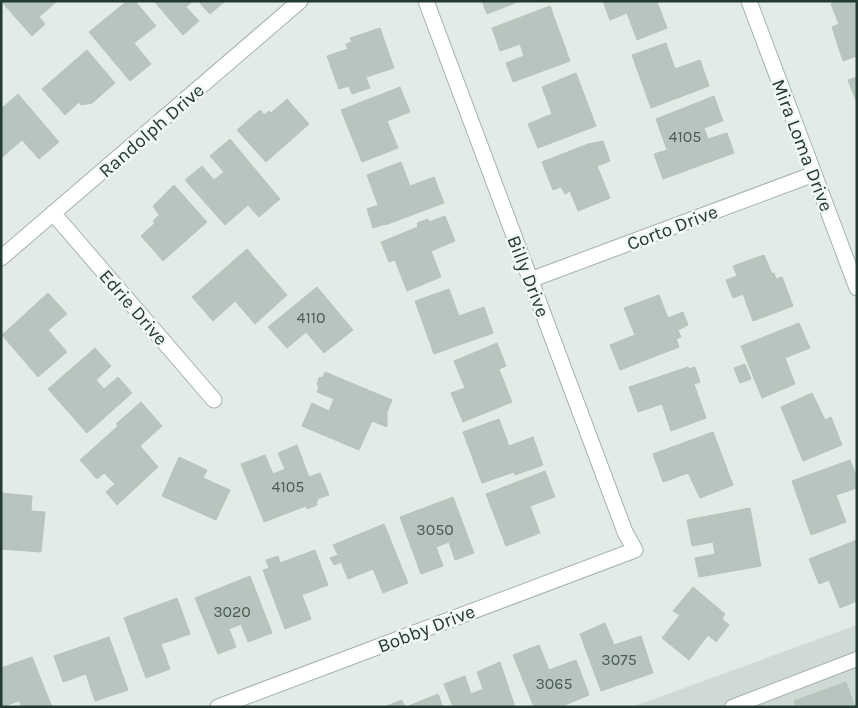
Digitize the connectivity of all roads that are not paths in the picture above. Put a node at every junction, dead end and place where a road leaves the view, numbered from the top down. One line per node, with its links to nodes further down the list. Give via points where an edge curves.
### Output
1 (300, 1): 5 (street, Randolph Drive)
2 (426, 1): 7 (street, Billy Drive)
3 (748, 1): 4 (street, Mira Loma Drive)
4 (814, 174): 7 (street, Corto Drive); 8 (street, Mira Loma Drive)
5 (53, 214): 6 (street, Randolph Drive); 9 (street, Edrie Drive)
6 (1, 258)
7 (530, 280): 10 (street, Billy Drive)
8 (857, 288)
9 (214, 400)
10 (635, 550): 13 (street, Bobby Drive)
11 (857, 659): 12 (lane)
12 (758, 702): 14 (lane)
13 (218, 707)
14 (732, 707)

